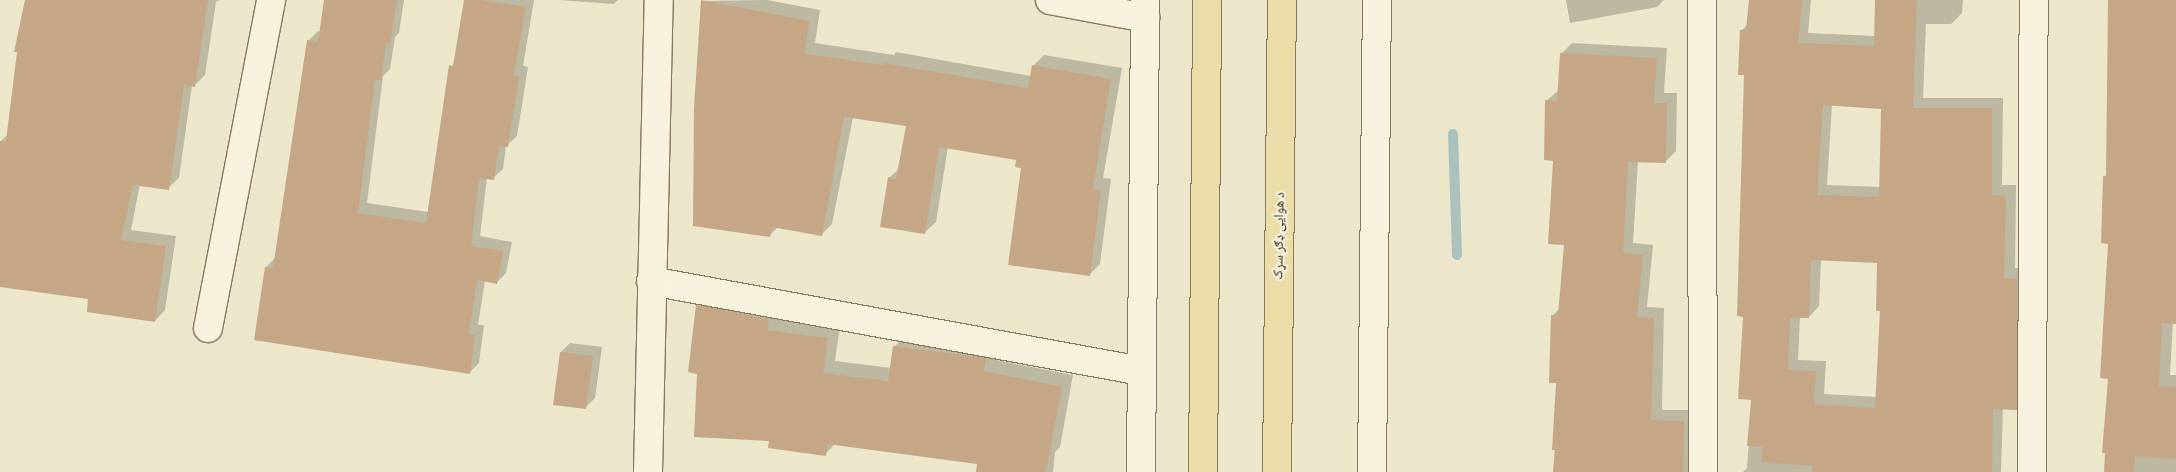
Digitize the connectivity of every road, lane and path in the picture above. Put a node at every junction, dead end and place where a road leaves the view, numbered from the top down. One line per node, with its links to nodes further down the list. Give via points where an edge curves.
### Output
1 (271, 0): 11 (street)
2 (659, 0): 10 (street)
3 (1050, 0): 9 (street)
4 (1207, 0): 15 (main road)
5 (1282, 0): 16 (main road, د هوایی ډګر سړک)
6 (1377, 0): 17 (street)
7 (1702, 0): 18 (street)
8 (2034, 0): 19 (street)
9 (1145, 9): 12 (street)
10 (651, 281): 12 (street); 13 (street)
11 (208, 328)
12 (1142, 371): 14 (street)
13 (648, 472)
14 (1141, 472)
15 (1203, 472)
16 (1277, 472)
17 (1372, 472)
18 (1703, 472)
19 (2032, 472)

